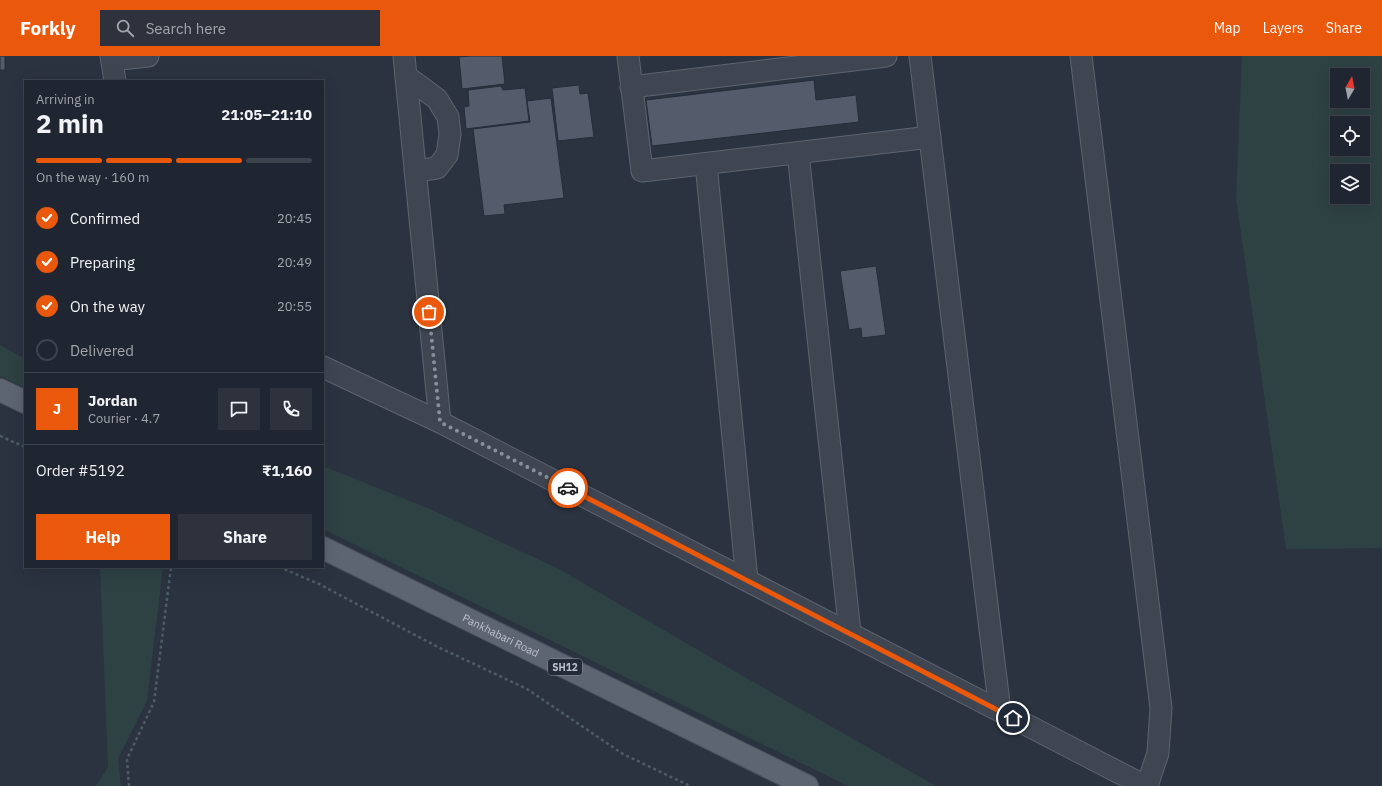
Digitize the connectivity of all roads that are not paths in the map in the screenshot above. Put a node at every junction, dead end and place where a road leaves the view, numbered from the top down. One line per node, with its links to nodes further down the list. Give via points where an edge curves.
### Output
1 (148, 56): 6 (street)
2 (628, 56): 9 (street)
3 (886, 56): 9 (street)
4 (920, 56): 10 (street)
5 (1081, 56): 23 (street, via 1161,708 1158,753)
6 (112, 58): 8 (street)
7 (405, 66): 13 (street); 13 (street, via 437,99 448,117 450,134 447,155 437,168)
8 (115, 80)
9 (631, 87): 12 (street, via 642,171)
10 (930, 137): 11 (street); 21 (street)
11 (798, 153): 12 (street); 20 (street)
12 (706, 164): 19 (street)
13 (415, 171): 17 (street)
14 (324, 367): 17 (street)
15 (0, 390): 16 (main road)
16 (24, 402)
17 (440, 422): 19 (street)
18 (324, 548): 22 (main road, Pankhabari Road / SH12)
19 (747, 580): 20 (street)
20 (850, 633): 21 (street)
21 (1000, 711): 23 (street)
22 (807, 786)
23 (1146, 786)

